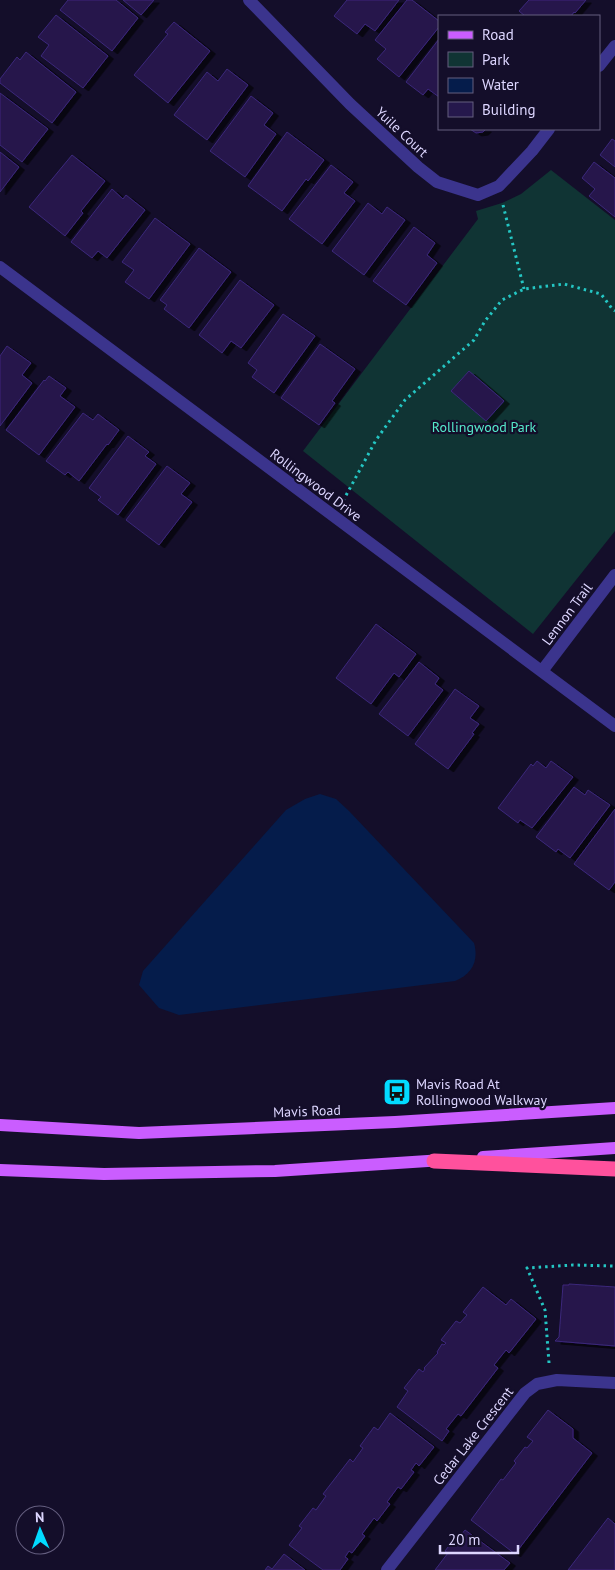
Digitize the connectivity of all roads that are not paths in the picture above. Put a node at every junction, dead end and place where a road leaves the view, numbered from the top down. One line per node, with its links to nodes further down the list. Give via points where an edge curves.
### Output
1 (249, 0): 4 (street, Yuile Court, via 350,104 437,182 478,195 499,186)
2 (615, 46): 3 (street)
3 (600, 65)
4 (548, 130)
5 (0, 267): 7 (street, Rollingwood Drive)
6 (615, 575): 7 (street, Lennon Trail)
7 (542, 671): 8 (street, Rollingwood Drive)
8 (615, 726)
9 (615, 1108): 10 (main road, Mavis Road, via 395,1122 139,1132)
10 (0, 1126)
11 (615, 1148): 12 (main road)
12 (434, 1161): 13 (main road, via 265,1171 104,1174); 14 (highway)
13 (0, 1170)
14 (615, 1170)
15 (615, 1383): 16 (street, Cedar Lake Crescent, via 557,1380 537,1384 525,1394)
16 (387, 1570)

